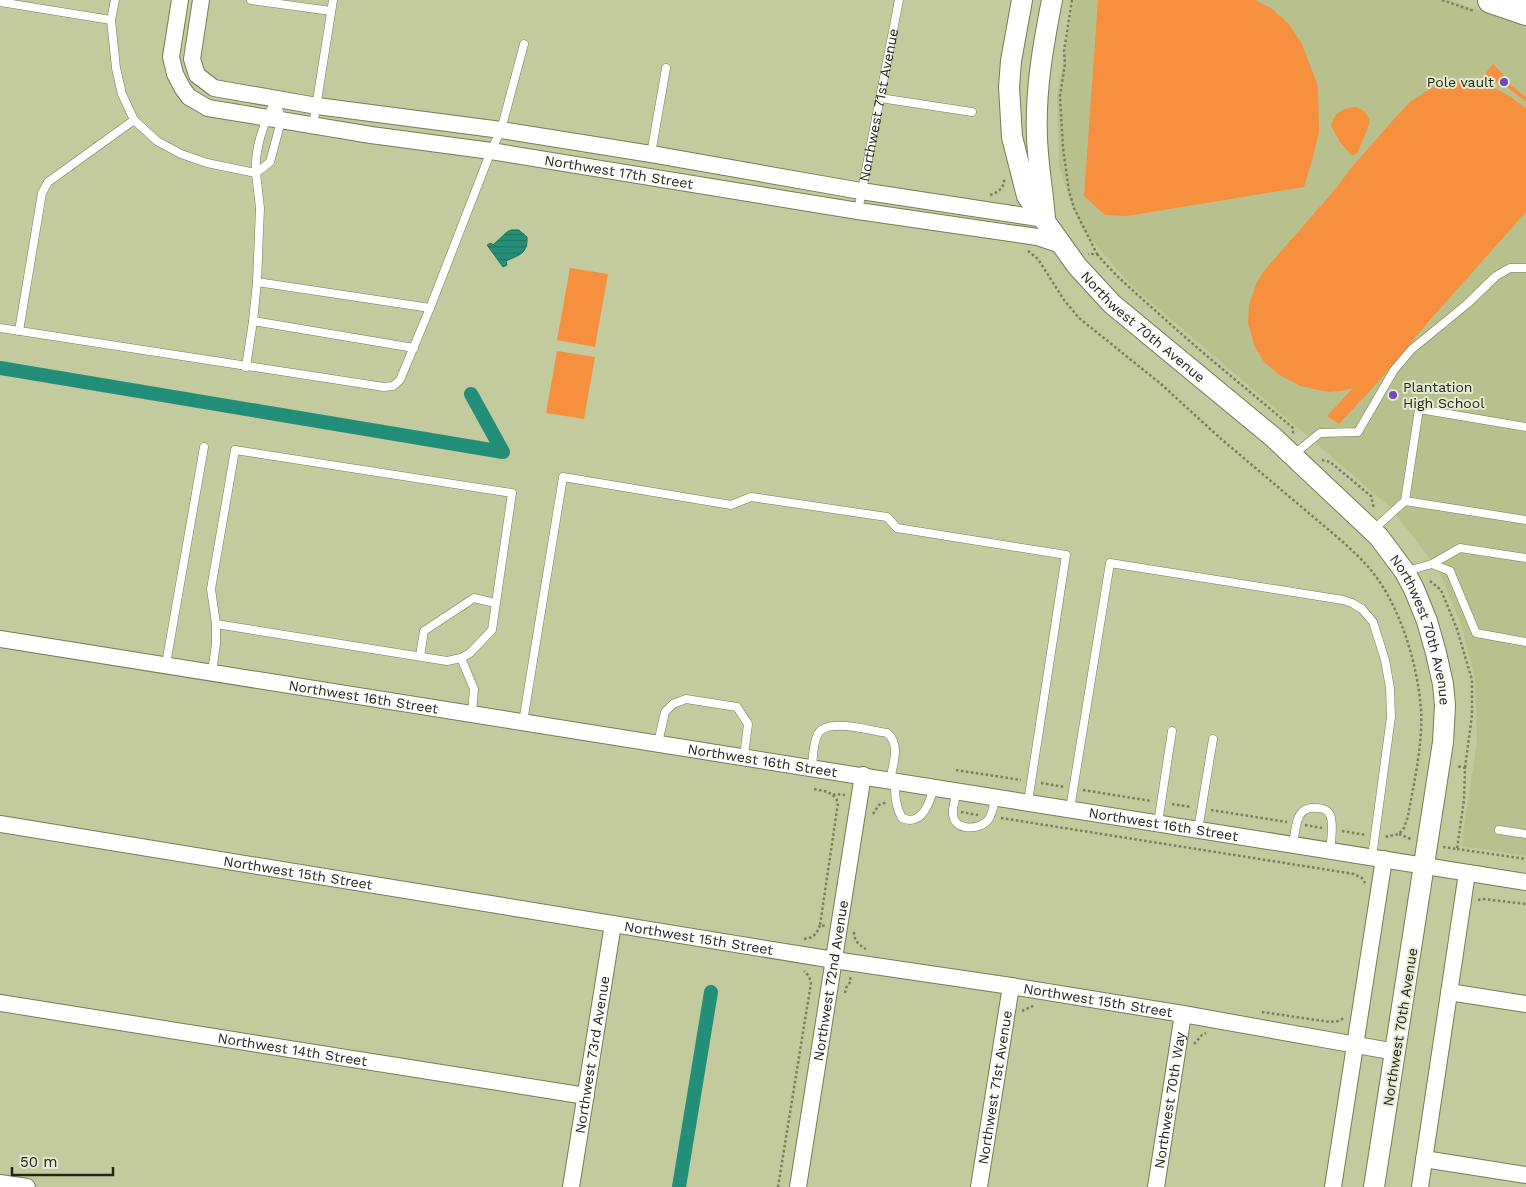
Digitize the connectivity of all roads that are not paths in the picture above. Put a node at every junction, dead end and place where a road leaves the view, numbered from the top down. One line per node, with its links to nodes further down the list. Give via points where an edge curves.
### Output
1 (115, 0): 13 (lane)
2 (180, 0): 17 (street, via 170,57)
3 (201, 0): 16 (street, via 192,59)
4 (251, 0): 11 (lane)
5 (333, 0): 11 (lane)
6 (899, 0): 18 (lane, Northwest 71st Avenue)
7 (1022, 0): 32 (street, Northwest 70th Avenue, via 1009,87 1012,137 1027,196)
8 (1052, 0): 32 (street, Northwest 70th Avenue, via 1038,88 1037,138)
9 (1491, 0): 12 (highway)
10 (0, 2): 13 (lane)
11 (332, 11): 20 (lane)
12 (1526, 12)
13 (110, 20): 22 (lane, via 122,94)
14 (524, 44): 26 (lane)
15 (666, 68): 28 (lane)
16 (197, 75): 17 (lane); 19 (street, Northwest 17th Street, via 214,88)
17 (183, 89): 23 (street, Northwest 17th Street, via 189,97 208,108)
18 (880, 98): 21 (lane); 30 (lane, Northwest 71st Avenue)
19 (276, 99): 20 (street, Northwest 17th Street); 23 (lane); 23 (lane)
20 (317, 106): 24 (street, Northwest 17th Street); 25 (lane)
21 (972, 112)
22 (134, 120): 29 (lane, via 157,141 181,154); 39 (lane, via 48,182 42,193)
23 (273, 120): 25 (street, Northwest 17th Street); 29 (lane, via 255,158); 29 (lane, via 270,162)
24 (373, 124): 25 (street, Northwest 17th Street); 26 (street, Northwest 17th Street); 27 (street, Northwest 17th Street)
25 (313, 126)
26 (500, 130): 27 (lane); 28 (street, Northwest 17th Street)
27 (491, 150): 31 (street, Northwest 17th Street); 36 (lane)
28 (651, 154): 30 (street, Northwest 17th Street)
29 (256, 173): 35 (lane, via 260,208)
30 (861, 192): 31 (lane, Northwest 71st Avenue); 32 (street, Northwest 17th Street)
31 (858, 211): 33 (street, Northwest 17th Street, via 1022,235)
32 (1045, 219): 33 (street, Northwest 70th Avenue)
33 (1064, 249): 44 (street, Northwest 70th Avenue, via 1112,304)
34 (1526, 268): 44 (lane, via 1510,268 1496,276 1412,350 1394,370 1358,432 1320,433)
35 (257, 282): 36 (lane); 37 (lane)
36 (430, 308): 40 (lane)
37 (253, 321): 40 (lane); 41 (lane)
38 (0, 328): 39 (lane)
39 (19, 331): 41 (lane)
40 (414, 348): 41 (lane, via 400,380 393,386)
41 (246, 367)
42 (1526, 427): 45 (lane, via 1419,409)
43 (204, 447): 57 (lane)
44 (1293, 455): 47 (street, Northwest 70th Avenue)
45 (1405, 501): 46 (lane); 47 (lane)
46 (1526, 520)
47 (1372, 531): 50 (street, Northwest 70th Avenue)
48 (1526, 558): 49 (lane, via 1460,548)
49 (1432, 564): 50 (lane); 54 (lane, via 1450,571 1476,633)
50 (1405, 572): 81 (street, Northwest 70th Avenue, via 1427,621 1445,705 1443,742)
51 (495, 603): 52 (lane, via 512,493 235,450 211,589); 55 (lane, via 474,598 424,631); 56 (lane, via 492,630)
52 (216, 624): 55 (lane); 58 (lane)
53 (0, 639): 57 (street, Northwest 16th Street)
54 (1526, 642)
55 (420, 656): 56 (lane, via 447,661)
56 (461, 658): 59 (lane, via 474,689)
57 (166, 664): 58 (street, Northwest 16th Street)
58 (212, 672): 59 (street, Northwest 16th Street)
59 (472, 714): 60 (street, Northwest 16th Street)
60 (523, 722): 63 (street, Northwest 16th Street); 71 (lane, via 563,477 731,505 751,496 887,518 897,528 1066,555)
61 (1172, 731): 73 (lane)
62 (1213, 739): 75 (lane)
63 (658, 743): 64 (street, Northwest 16th Street); 64 (lane, via 665,712 673,704 694,700 737,707 748,724)
64 (744, 756): 65 (street, Northwest 16th Street)
65 (812, 767): 66 (street, Northwest 16th Street); 67 (lane, via 817,734 824,727 834,725 887,733 896,746)
66 (863, 775): 67 (street, Northwest 16th Street); 85 (street, Northwest 72nd Avenue)
67 (893, 780): 68 (street, Northwest 16th Street); 68 (lane, via 896,802 902,818 907,820 914,820 925,811)
68 (934, 787): 69 (street, Northwest 16th Street)
69 (957, 790): 70 (street, Northwest 16th Street); 70 (lane, via 953,814 955,820 966,828 975,828 990,817)
70 (996, 797): 71 (street, Northwest 16th Street)
71 (1028, 802): 72 (street, Northwest 16th Street)
72 (1070, 809): 73 (street, Northwest 16th Street); 80 (lane, via 1110,563 1120,564 1343,600 1362,609 1373,622 1379,637 1390,688 1391,717 1375,836)
73 (1158, 823): 75 (street, Northwest 16th Street)
74 (0, 824): 84 (street, Northwest 15th Street)
75 (1198, 830): 78 (street, Northwest 16th Street)
76 (1499, 830): 77 (lane)
77 (1526, 834)
78 (1293, 845): 79 (street, Northwest 16th Street); 79 (lane, via 1303,810 1324,808 1331,815)
79 (1330, 851): 80 (street, Northwest 16th Street)
80 (1378, 858): 81 (street, Northwest 16th Street); 91 (street)
81 (1425, 866): 82 (street, Northwest 16th Street); 92 (street, Northwest 70th Avenue)
82 (1467, 873): 83 (street, Northwest 16th Street); 87 (street)
83 (1526, 882)
84 (613, 924): 85 (street, Northwest 15th Street); 93 (street, Northwest 73rd Avenue)
85 (842, 961): 86 (street, Northwest 15th Street); 99 (street, Northwest 72nd Avenue)
86 (1011, 986): 90 (street, Northwest 15th Street); 100 (street, Northwest 71st Avenue)
87 (1449, 992): 89 (street); 94 (street)
88 (0, 1003): 93 (street, Northwest 14th Street)
89 (1526, 1004)
90 (1183, 1014): 91 (street, Northwest 15th Street); 101 (street, Northwest 70th Way)
91 (1354, 1045): 92 (street, Northwest 15th Street); 102 (street)
92 (1396, 1052): 103 (street, Northwest 70th Avenue)
93 (586, 1096): 98 (street, Northwest 73rd Avenue)
94 (1424, 1159): 95 (street); 104 (street)
95 (1526, 1175)
96 (0, 1183): 97 (street)
97 (27, 1187)
98 (571, 1187)
99 (798, 1187)
100 (978, 1187)
101 (1156, 1187)
102 (1333, 1187)
103 (1374, 1187)
104 (1420, 1187)

